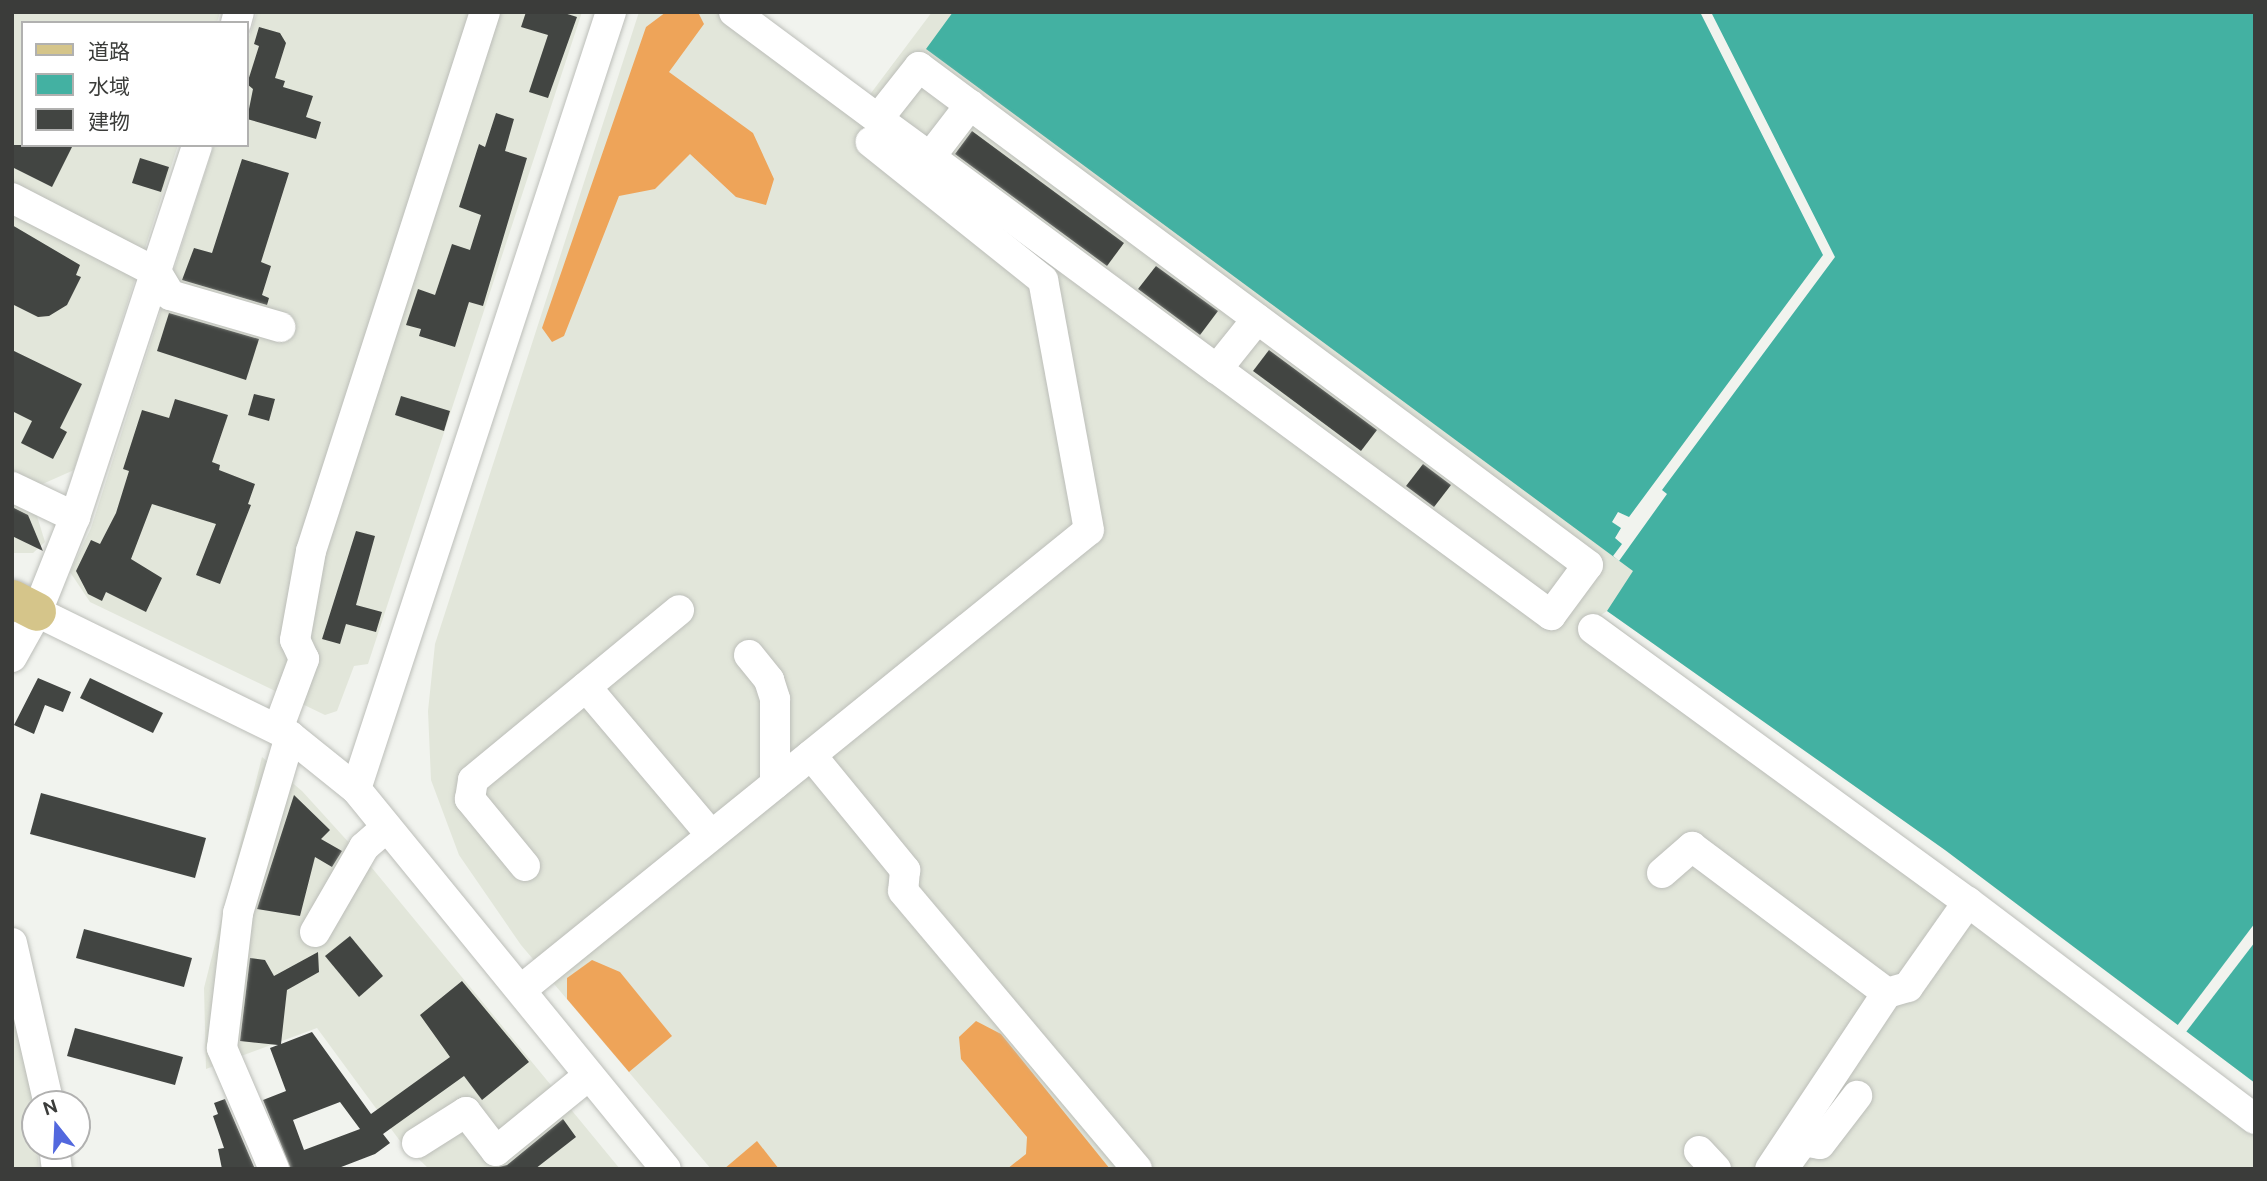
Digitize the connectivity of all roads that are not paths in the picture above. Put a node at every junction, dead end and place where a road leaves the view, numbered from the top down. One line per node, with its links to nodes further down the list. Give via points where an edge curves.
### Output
1 (485, 12): 21 (street, via 311,551 295,640 304,659)
2 (611, 12): 24 (street)
3 (734, 12): 5 (street)
4 (970, 105): 5 (street, via 919,67); 7 (street); 10 (street)
5 (875, 130): 7 (street); 22 (street, via 1043,280 1089,530)
6 (196, 147): 9 (street)
7 (930, 157): 12 (street)
8 (12, 198): 9 (street)
9 (157, 273): 11 (street, via 170,295); 14 (street)
10 (1257, 319): 12 (street); 12 (street, via 1588,565 1551,615)
11 (280, 327)
12 (1217, 369)
13 (12, 487): 14 (street)
14 (75, 517): 15 (street)
15 (25, 606): 19 (street); 21 (street)
16 (679, 610): 20 (street)
17 (1592, 629): 29 (street)
18 (749, 655): 23 (street, via 769,680 775,699)
19 (12, 657)
20 (586, 687): 26 (street); 27 (street, via 473,780 469,789 470,799)
21 (284, 733): 24 (street); 40 (street, via 238,913 222,1048)
22 (811, 755): 23 (street); 39 (street, via 905,870 903,891)
23 (775, 784): 26 (street)
24 (356, 789): 25 (street)
25 (387, 827): 30 (street, via 363,846); 32 (street)
26 (711, 835): 32 (street)
27 (525, 866)
28 (1662, 873): 33 (street, via 1692,847)
29 (1968, 902): 33 (street, via 1908,987); 37 (street)
30 (315, 932)
31 (12, 943): 35 (street)
32 (522, 989): 34 (street)
33 (1887, 993): 42 (street)
34 (588, 1076): 38 (street, via 496,1151 466,1112); 41 (street)
35 (46, 1090)
36 (1857, 1096): 43 (street, via 1820,1144 1803,1141)
37 (2255, 1119)
38 (417, 1143)
39 (1135, 1168)
40 (274, 1169)
41 (666, 1169)
42 (1770, 1169)
43 (1783, 1169)

